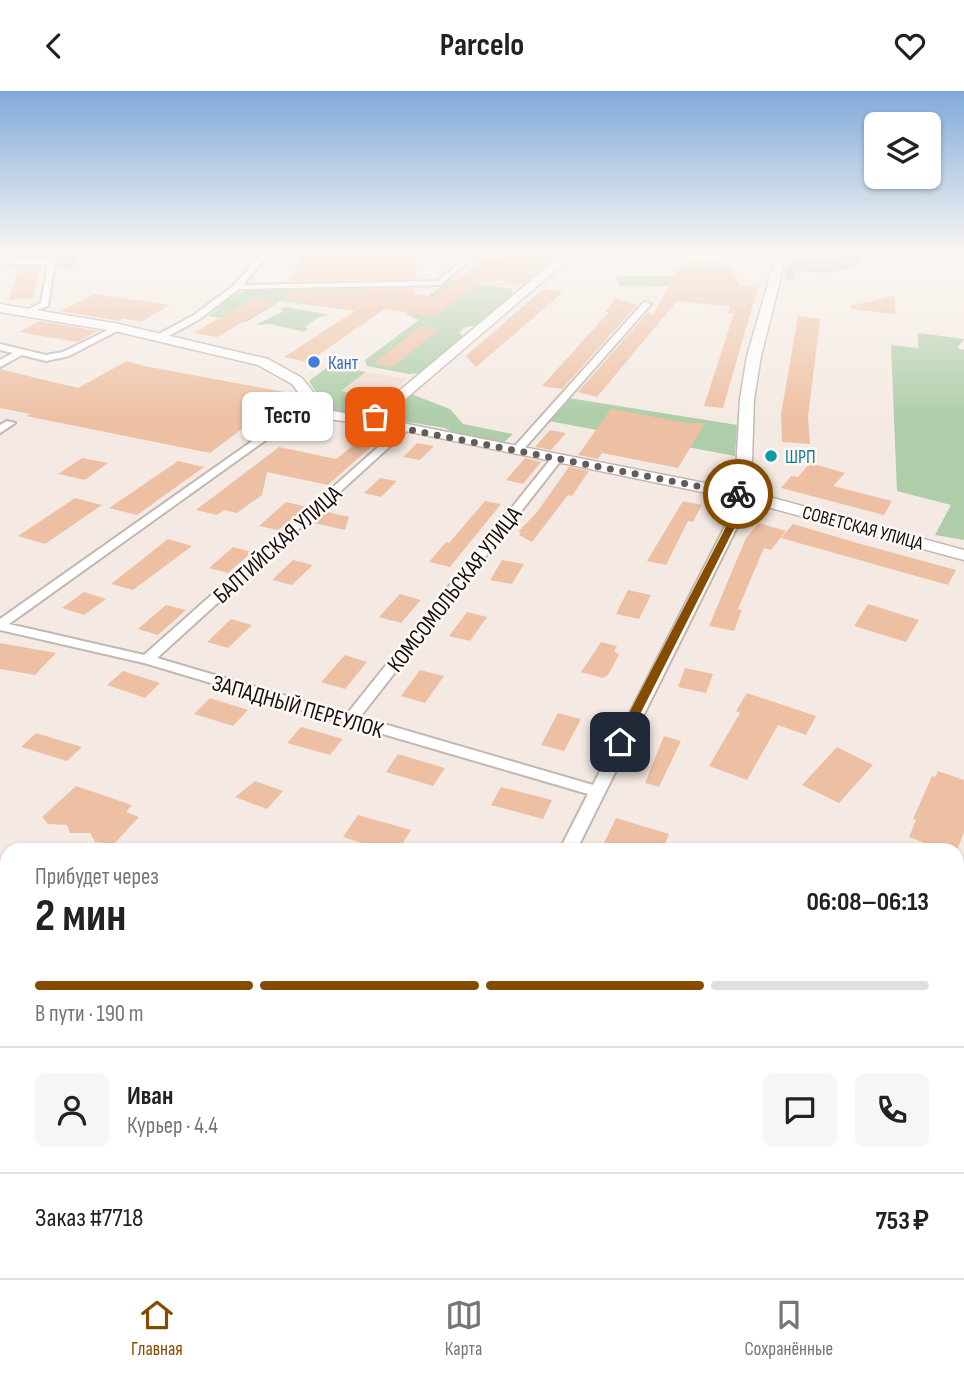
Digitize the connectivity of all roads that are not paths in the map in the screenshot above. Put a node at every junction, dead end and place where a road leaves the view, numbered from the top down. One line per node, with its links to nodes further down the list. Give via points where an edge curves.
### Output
1 (37, 307): 7 (street)
2 (210, 307): 9 (street)
3 (506, 307): 14 (street)
4 (644, 307): 18 (street)
5 (767, 307): 20 (street, via 747,399)
6 (0, 308): 7 (street)
7 (26, 312): 8 (street)
8 (119, 328): 9 (street); 11 (street, via 46,358)
9 (160, 337): 13 (street, via 276,367 307,390)
10 (0, 347): 11 (street)
11 (21, 352): 12 (street)
12 (0, 364)
13 (317, 411): 14 (street, СОВЕТСКАЯ УЛИЦА); 22 (street, ЗАПАДНЫЙ ПЕРЕУЛОК, via 295,415)
14 (370, 422): 16 (street, СОВЕТСКАЯ УЛИЦА)
15 (10, 423): 17 (street)
16 (406, 428): 18 (street, СОВЕТСКАЯ УЛИЦА); 23 (street, БАЛТИЙСКАЯ УЛИЦА)
17 (0, 430)
18 (518, 449): 19 (street, СОВЕТСКАЯ УЛИЦА)
19 (558, 457): 20 (street, СОВЕТСКАЯ УЛИЦА); 24 (street, КОМСОМОЛЬСКАЯ УЛИЦА)
20 (743, 495): 21 (street, СОВЕТСКАЯ УЛИЦА); 25 (street, via 735,519)
21 (964, 555)
22 (0, 625): 23 (street, ЗАПАДНЫЙ ПЕРЕУЛОК)
23 (147, 660): 24 (street, ЗАПАДНЫЙ ПЕРЕУЛОК)
24 (349, 721): 25 (street, ЗАПАДНЫЙ ПЕРЕУЛОК)
25 (595, 791): 26 (street)
26 (571, 843)

